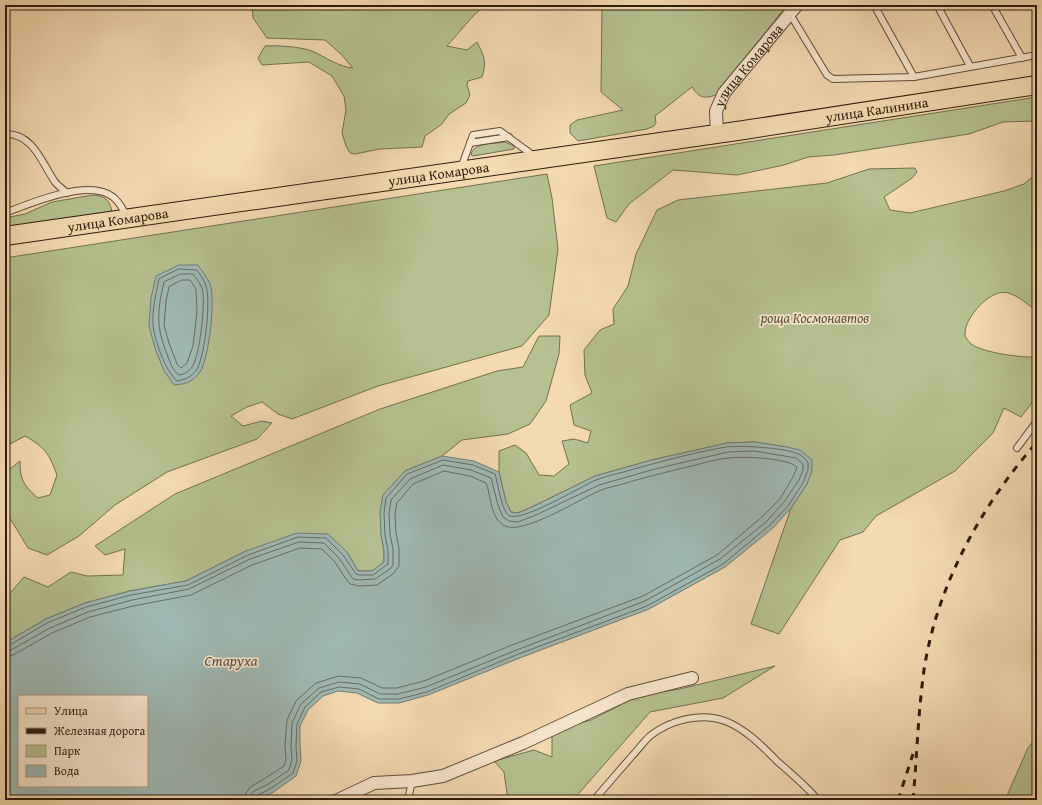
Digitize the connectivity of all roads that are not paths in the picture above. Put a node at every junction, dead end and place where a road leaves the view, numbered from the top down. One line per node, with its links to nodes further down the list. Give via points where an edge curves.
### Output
1 (874, 5): 8 (lane)
2 (937, 5): 7 (lane)
3 (992, 5): 6 (lane)
4 (793, 10): 8 (lane, via 830,78); 11 (street, улица Комарова, via 724,93 716,111)
5 (1037, 55): 6 (lane)
6 (1022, 58): 7 (lane)
7 (970, 66): 8 (lane)
8 (914, 77)
9 (1037, 85): 11 (main road, улица Калинина)
10 (5, 134): 14 (lane, via 13,134 26,140 36,150 56,183)
11 (717, 134): 12 (main road, улица Комарова)
12 (539, 160): 13 (main road, улица Комарова); 13 (lane, via 500,131 473,135)
13 (460, 171): 16 (main road, улица Комарова)
14 (67, 193): 15 (lane, via 50,196); 16 (lane, via 85,190 105,192 121,205)
15 (5, 213)
16 (127, 219): 17 (main road, улица Комарова)
17 (5, 236)
18 (1037, 421): 19 (lane)
19 (1017, 448)
20 (692, 678): 21 (street, via 628,694 523,743 443,776)
21 (412, 781): 22 (street, via 374,783); 23 (lane)
22 (338, 800)
23 (408, 800)
24 (594, 800): 25 (lane, via 650,736 677,721 712,718 739,728)
25 (818, 800)

